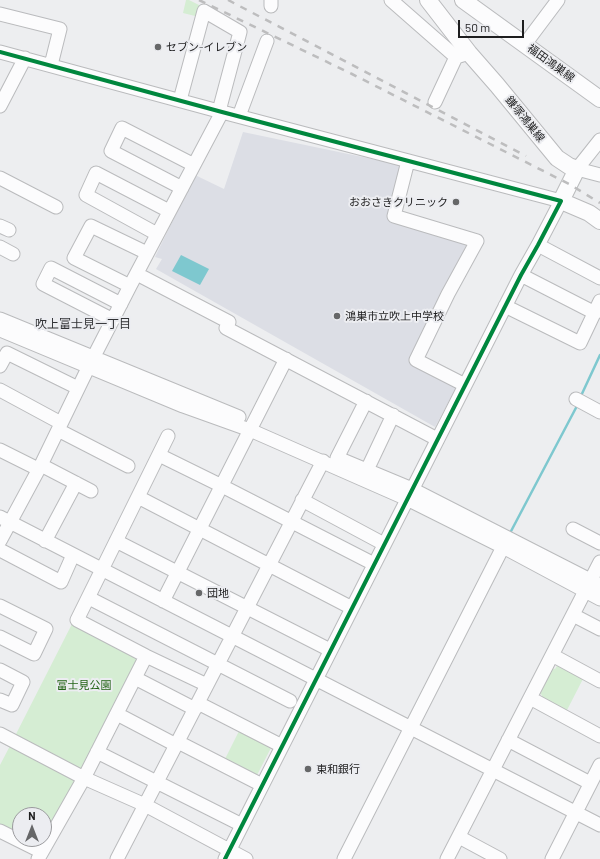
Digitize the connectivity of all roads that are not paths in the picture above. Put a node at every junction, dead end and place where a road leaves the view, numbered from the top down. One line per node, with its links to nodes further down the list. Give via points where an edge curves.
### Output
1 (390, 0): 9 (street)
2 (428, 0): 9 (main road, 鎌塚鴻巣線)
3 (463, 0): 7 (main road, 福田鴻巣線)
4 (558, 0): 7 (street)
5 (0, 14): 11 (street, via 60,30)
6 (267, 41): 17 (street)
7 (525, 44): 12 (main road, 福田鴻巣線)
8 (0, 52): 10 (street)
9 (462, 55): 14 (street); 21 (main road, 鎌塚鴻巣線, via 497,85 557,158)
10 (25, 58): 11 (street); 15 (street)
11 (51, 65): 13 (street)
12 (600, 99)
13 (180, 100): 16 (street); 16 (street, via 204,11 240,32)
14 (435, 102)
15 (0, 106)
16 (220, 111): 17 (street); 20 (street)
17 (239, 116): 19 (street)
18 (600, 140): 21 (street)
19 (408, 161): 25 (street); 47 (street, via 394,216 477,241 416,360)
20 (194, 165): 24 (street); 24 (street, via 122,128 111,151)
21 (577, 169): 22 (street); 25 (main road)
22 (600, 175)
23 (0, 178): 26 (street)
24 (182, 188): 27 (street)
25 (561, 201): 28 (main road, via 589,213); 30 (street)
26 (56, 207)
27 (169, 211): 29 (street); 29 (street, via 96,173 86,195)
28 (600, 221)
29 (157, 234): 32 (street)
30 (538, 245): 35 (street); 36 (street)
31 (0, 247): 33 (street)
32 (147, 253): 34 (street); 37 (street, via 91,226 77,252 74,258)
33 (13, 254)
34 (137, 274): 37 (street); 44 (street, via 229,322 226,328)
35 (521, 275): 39 (street); 40 (street)
36 (600, 278)
37 (130, 286): 38 (street)
38 (121, 304): 42 (street); 42 (street, via 51,268 43,284)
39 (505, 306): 40 (street, via 580,343); 47 (street)
40 (597, 307)
41 (0, 319): 45 (street)
42 (113, 320): 45 (street)
43 (0, 330): 45 (street)
44 (286, 359): 51 (street); 55 (street)
45 (91, 362): 48 (street); 55 (street)
46 (0, 366): 48 (street, via 7,353)
47 (465, 385): 57 (street)
48 (78, 388): 54 (street)
49 (0, 390): 54 (street)
50 (576, 400): 52 (street)
51 (366, 401): 53 (street); 60 (street)
52 (600, 412)
53 (393, 416): 57 (street); 64 (street)
54 (59, 426): 62 (street); 63 (street)
55 (252, 426): 60 (street); 61 (street); 66 (street)
56 (168, 436): 59 (street)
57 (438, 439): 68 (street)
58 (0, 450): 63 (street)
59 (159, 455): 66 (street); 69 (street)
60 (337, 458): 64 (street)
61 (322, 461): 68 (street); 70 (street)
62 (128, 466)
63 (40, 467): 65 (street); 71 (street)
64 (367, 470): 68 (street)
65 (76, 483): 67 (street); 75 (street)
66 (222, 486): 72 (street); 73 (street)
67 (91, 491)
68 (410, 494): 79 (street); 80 (street); 88 (street)
69 (138, 497): 73 (street); 76 (street)
70 (302, 500): 72 (street); 79 (street)
71 (5, 520): 75 (street); 77 (street)
72 (291, 522): 84 (street); 85 (street)
73 (200, 529): 85 (street); 87 (street)
74 (573, 529): 78 (street)
75 (45, 541): 82 (street)
76 (116, 541): 86 (street); 87 (street)
77 (0, 542)
78 (600, 543)
79 (384, 544): 84 (street)
80 (503, 547): 88 (street); 113 (street)
81 (0, 550): 82 (street, via 61,582)
82 (73, 555): 86 (street)
83 (600, 562): 88 (street)
84 (374, 564): 94 (street)
85 (269, 565): 93 (street); 94 (street)
86 (102, 570): 89 (street); 91 (street)
87 (178, 572): 91 (street); 93 (street)
88 (592, 585): 90 (street); 95 (street)
89 (89, 598): 101 (street, via 77,620); 102 (street)
90 (600, 599)
91 (164, 601): 97 (street)
92 (0, 606): 98 (street, via 46,630 34,654)
93 (247, 608): 97 (street); 99 (street)
94 (352, 608): 99 (street)
95 (573, 615): 96 (street); 100 (street)
96 (600, 629)
97 (232, 636): 102 (street); 105 (street)
98 (0, 637)
99 (330, 650): 105 (street)
100 (552, 655): 106 (street); 108 (street)
101 (146, 656): 104 (street); 107 (street)
102 (218, 664): 107 (street); 110 (street)
103 (0, 670): 109 (street, via 23,682 12,705)
104 (135, 678): 111 (street); 112 (street)
105 (316, 679): 113 (street); 118 (street)
106 (600, 681)
107 (207, 685): 111 (street)
108 (530, 698): 115 (street); 116 (street)
109 (0, 700)
110 (290, 701)
111 (196, 706): 117 (street); 118 (street)
112 (117, 714): 117 (street); 119 (street)
113 (411, 728): 121 (street); 136 (street)
114 (0, 734): 122 (street)
115 (600, 736)
116 (508, 740): 121 (street); 124 (street)
117 (177, 743): 123 (street); 125 (street)
118 (282, 746): 125 (street)
119 (97, 752): 122 (street); 123 (street)
120 (600, 765): 124 (street)
121 (493, 770): 127 (street); 131 (street)
122 (84, 778): 126 (street); 133 (street)
123 (157, 782): 126 (street); 128 (street)
124 (594, 782): 127 (street)
125 (262, 785): 128 (street)
126 (145, 805): 132 (street); 134 (street)
127 (576, 812): 129 (street); 139 (street)
128 (242, 825): 132 (street)
129 (600, 825)
130 (0, 831): 133 (street)
131 (459, 837): 137 (street); 138 (street)
132 (227, 855): 135 (street)
133 (40, 856)
134 (117, 859)
135 (246, 859)
136 (344, 859)
137 (447, 859)
138 (500, 859)
139 (553, 859)

